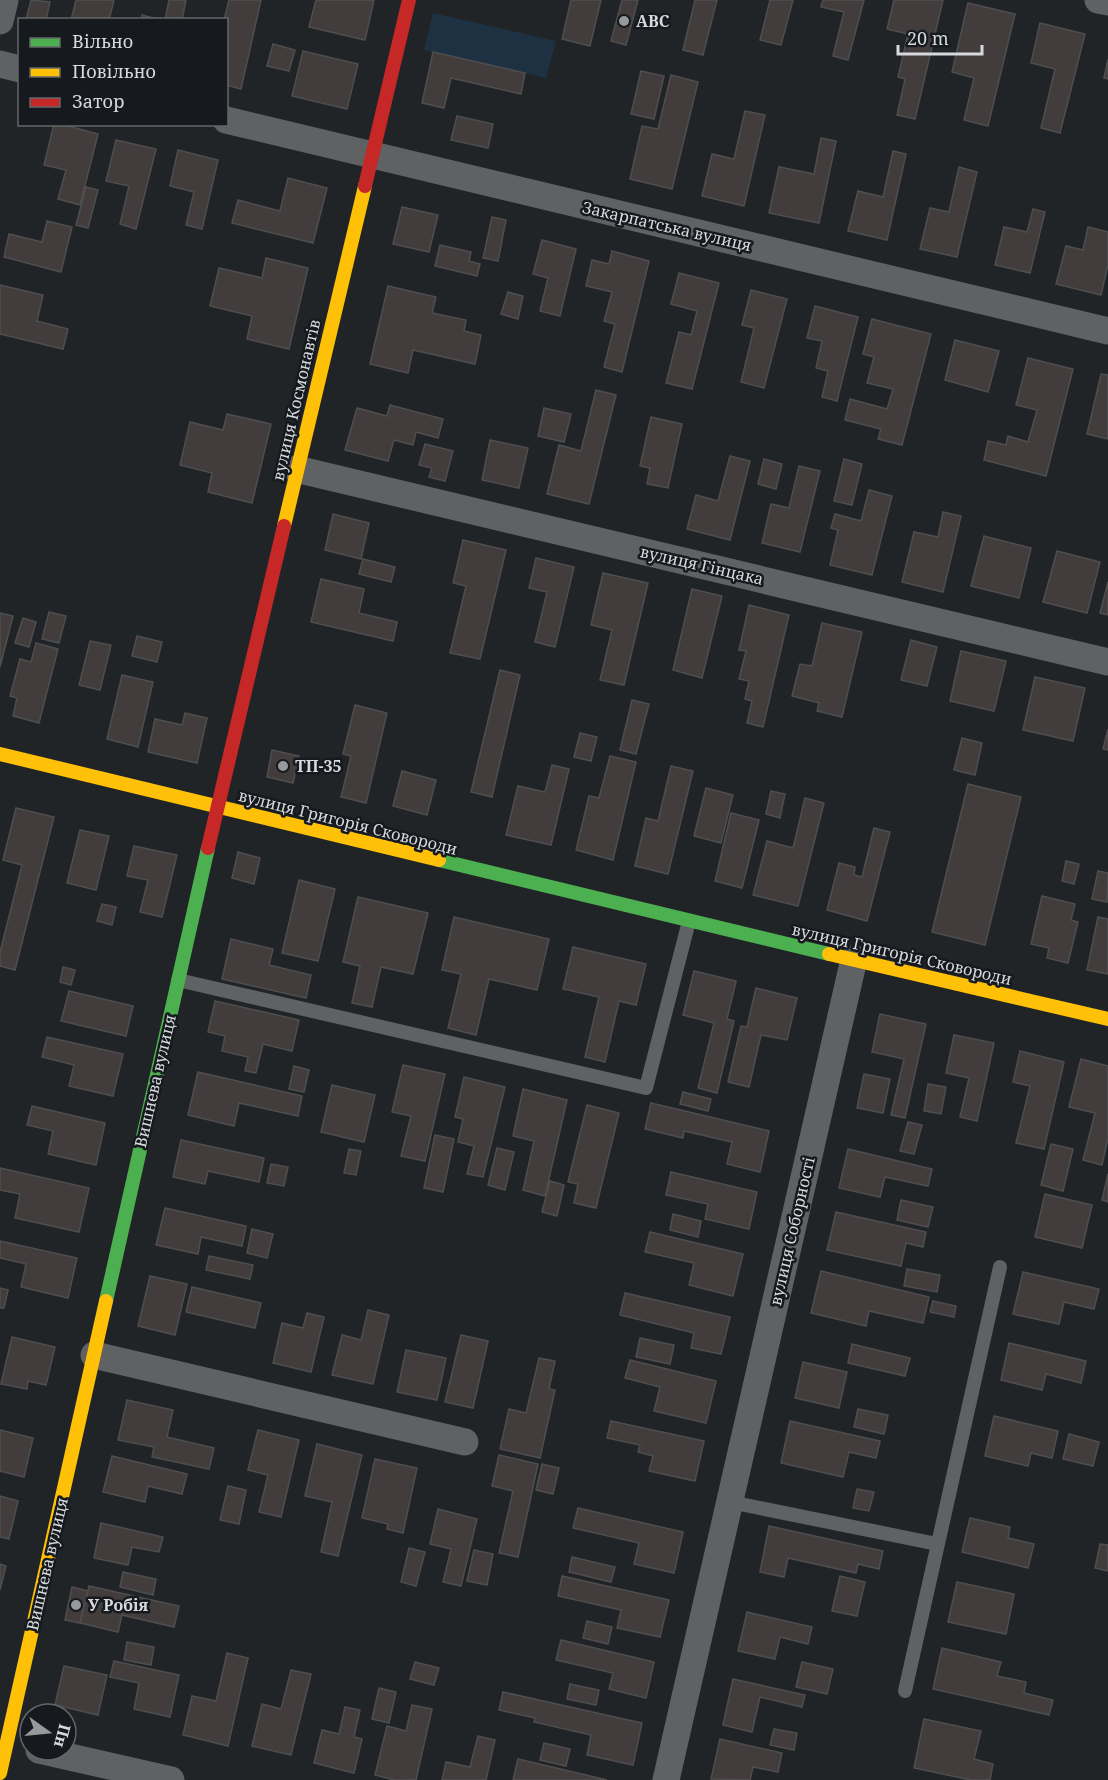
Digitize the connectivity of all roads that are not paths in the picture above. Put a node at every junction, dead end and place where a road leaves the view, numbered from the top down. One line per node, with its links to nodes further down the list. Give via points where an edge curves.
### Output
1 (5, 0): 5 (street)
2 (409, 0): 9 (street, вулиця Космонавтів)
3 (1098, 0): 4 (street)
4 (1108, 2)
5 (0, 21)
6 (0, 64): 7 (street)
7 (18, 68)
8 (228, 120): 9 (street, Закарпатська вулиця)
9 (371, 155): 10 (street, Закарпатська вулиця); 11 (street, вулиця Космонавтів)
10 (1108, 331)
11 (296, 469): 12 (street, вулиця Гінцака); 14 (street, вулиця Космонавтів)
12 (1108, 662)
13 (0, 754): 14 (street, вулиця Григорія Сковороди)
14 (217, 807): 15 (street, вулиця Григорія Сковороди); 17 (street, Вишнева вулиця)
15 (689, 921): 16 (street, вулиця Григорія Сковороди); 17 (lane, via 646,1088)
16 (854, 959): 18 (street, вулиця Григорія Сковороди); 22 (street, вулиця Соборності)
17 (178, 980): 20 (street, Вишнева вулиця)
18 (1108, 1019)
19 (1000, 1267): 23 (lane)
20 (94, 1355): 21 (street); 25 (street, Вишнева вулиця)
21 (465, 1442)
22 (730, 1502): 23 (lane); 30 (street, вулиця Соборності)
23 (937, 1544): 24 (lane)
24 (905, 1691)
25 (26, 1702)
26 (18, 1745): 28 (street, Вишнева вулиця)
27 (78, 1759): 29 (street)
28 (0, 1773)
29 (171, 1780)
30 (666, 1780)

